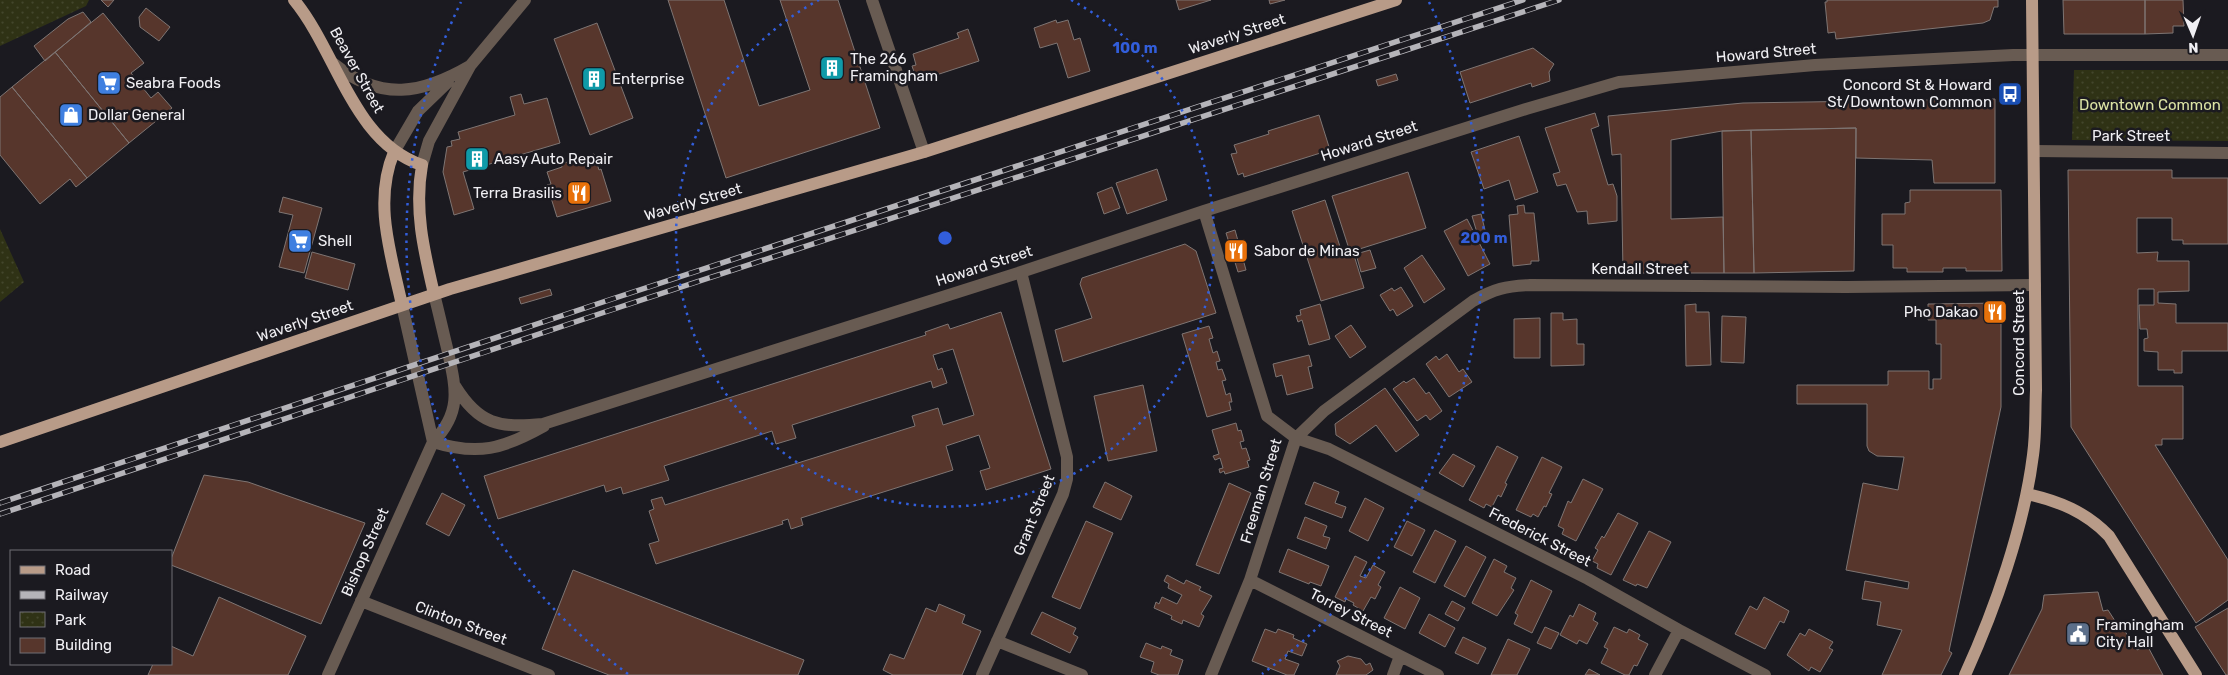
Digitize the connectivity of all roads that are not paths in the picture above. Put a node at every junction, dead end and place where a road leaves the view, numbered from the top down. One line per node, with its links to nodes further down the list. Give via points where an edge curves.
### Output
1 (294, 0): 8 (main road, Beaver Street, via 316,29)
2 (525, 0): 9 (street)
3 (872, 0): 12 (street)
4 (1396, 0): 12 (main road, Waverly Street)
5 (2032, 0): 6 (main road, Concord Street)
6 (2033, 54): 7 (street, Howard Street); 10 (main road, Concord Street); 15 (street, Howard Street, via 1816,65 1619,82)
7 (2228, 55)
8 (334, 64): 9 (street, via 370,85 403,91 432,85); 11 (main road, Beaver Street, via 368,124)
9 (470, 66): 11 (street, via 418,111); 14 (street, via 429,142)
10 (2034, 151): 13 (street, Park Street); 17 (main road, Concord Street)
11 (394, 152): 14 (main road, Beaver Street); 19 (main road, via 386,175 384,212)
12 (924, 152): 18 (main road, Waverly Street)
13 (2228, 153)
14 (422, 164): 18 (main road, via 418,184 419,218)
15 (1204, 211): 16 (street, Howard Street); 22 (street, Freeman Street, via 1267,416)
16 (1021, 272): 21 (street, Howard Street); 29 (street, Grant Street, via 1068,471 1063,494)
17 (2035, 285): 22 (street, Kendall Street, via 1507,286 1473,301 1324,411); 25 (main road, Concord Street, via 2035,424)
18 (434, 294): 19 (main road, Waverly Street); 20 (street, Bishop Street)
19 (402, 305): 23 (main road, Waverly Street); 24 (street)
20 (455, 386): 21 (street, Howard Street, via 472,410 493,423 521,426); 24 (street, Bishop Street, via 455,403 450,418)
21 (550, 422): 24 (street, Howard Street, via 512,442 486,450 462,449)
22 (1296, 438): 26 (street, Freeman Street); 28 (street, Frederick Street, via 1329,449 1579,574)
23 (0, 442)
24 (433, 442): 27 (street, Bishop Street)
25 (2027, 494): 40 (main road, Concord Street, via 1998,591); 41 (main road, via 2069,506 2103,530)
26 (1250, 580): 30 (street, Torrey Street); 35 (street, Freeman Street)
27 (361, 601): 31 (street, Bishop Street); 32 (street, Clinton Street)
28 (1679, 630): 38 (street); 39 (street, Frederick Street)
29 (997, 641): 33 (street, Grant Street); 34 (street)
30 (1400, 656): 36 (street); 37 (street, Torrey Street)
31 (328, 675)
32 (549, 675)
33 (982, 675)
34 (1082, 675)
35 (1211, 675)
36 (1392, 675)
37 (1438, 675)
38 (1655, 675)
39 (1765, 675)
40 (1965, 675)
41 (2196, 675)

